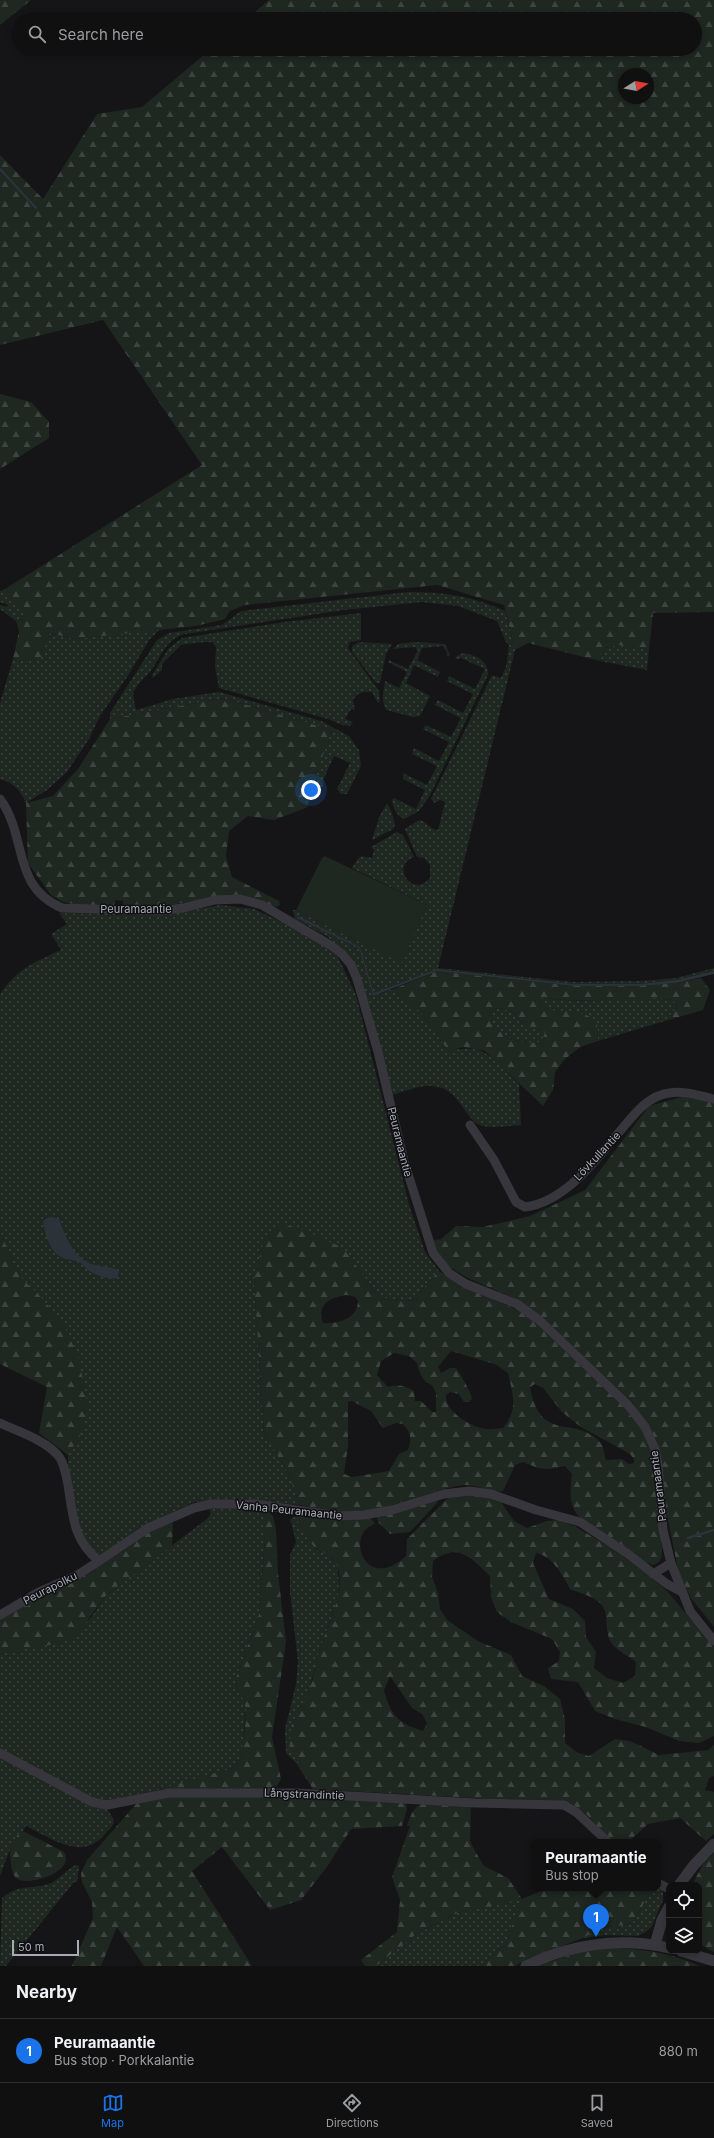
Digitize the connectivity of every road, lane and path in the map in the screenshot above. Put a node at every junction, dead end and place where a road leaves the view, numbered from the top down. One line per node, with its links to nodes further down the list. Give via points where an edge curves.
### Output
1 (0, 799): 6 (street, Peuramaantie, via 11,819 28,878 34,888 51,903 62,908 159,911 215,900 240,900 268,908 342,954 357,979 378,1052 404,1161 433,1254 449,1273 466,1284 517,1304 539,1320 628,1405 645,1427 655,1449 658,1464 664,1530)
2 (714, 1099): 3 (street, Lövkullantie, via 678,1092 651,1099 590,1167 572,1183 544,1203 525,1207 516,1202 494,1160)
3 (470, 1125)
4 (0, 1423): 5 (street, via 48,1447 60,1458 66,1470 75,1528 86,1550)
5 (99, 1561): 7 (street, Vanha Peuramaantie, via 148,1528 194,1508 211,1504 255,1504 338,1516 364,1515 392,1510 444,1494 469,1491 491,1494 580,1522); 9 (street, Peurapolku, via 76,1576 39,1592)
6 (671, 1563): 7 (street); 8 (street, Peuramaantie)
7 (653, 1574): 8 (street, Vanha Peuramaantie)
8 (682, 1592): 10 (street, Peuramaantie, via 690,1611)
9 (0, 1615)
10 (714, 1641)
11 (0, 1753): 12 (street, Långstrandintie, via 92,1802 107,1805 169,1793 296,1793 564,1805 576,1812)
12 (605, 1839)
13 (714, 1844): 14 (street)
14 (681, 1882)
15 (666, 1913): 16 (street)
16 (655, 1945): 17 (street); 20 (street, via 593,1944 552,1954)
17 (666, 1947)
18 (691, 1954): 19 (street)
19 (714, 1961)
20 (526, 1966)

